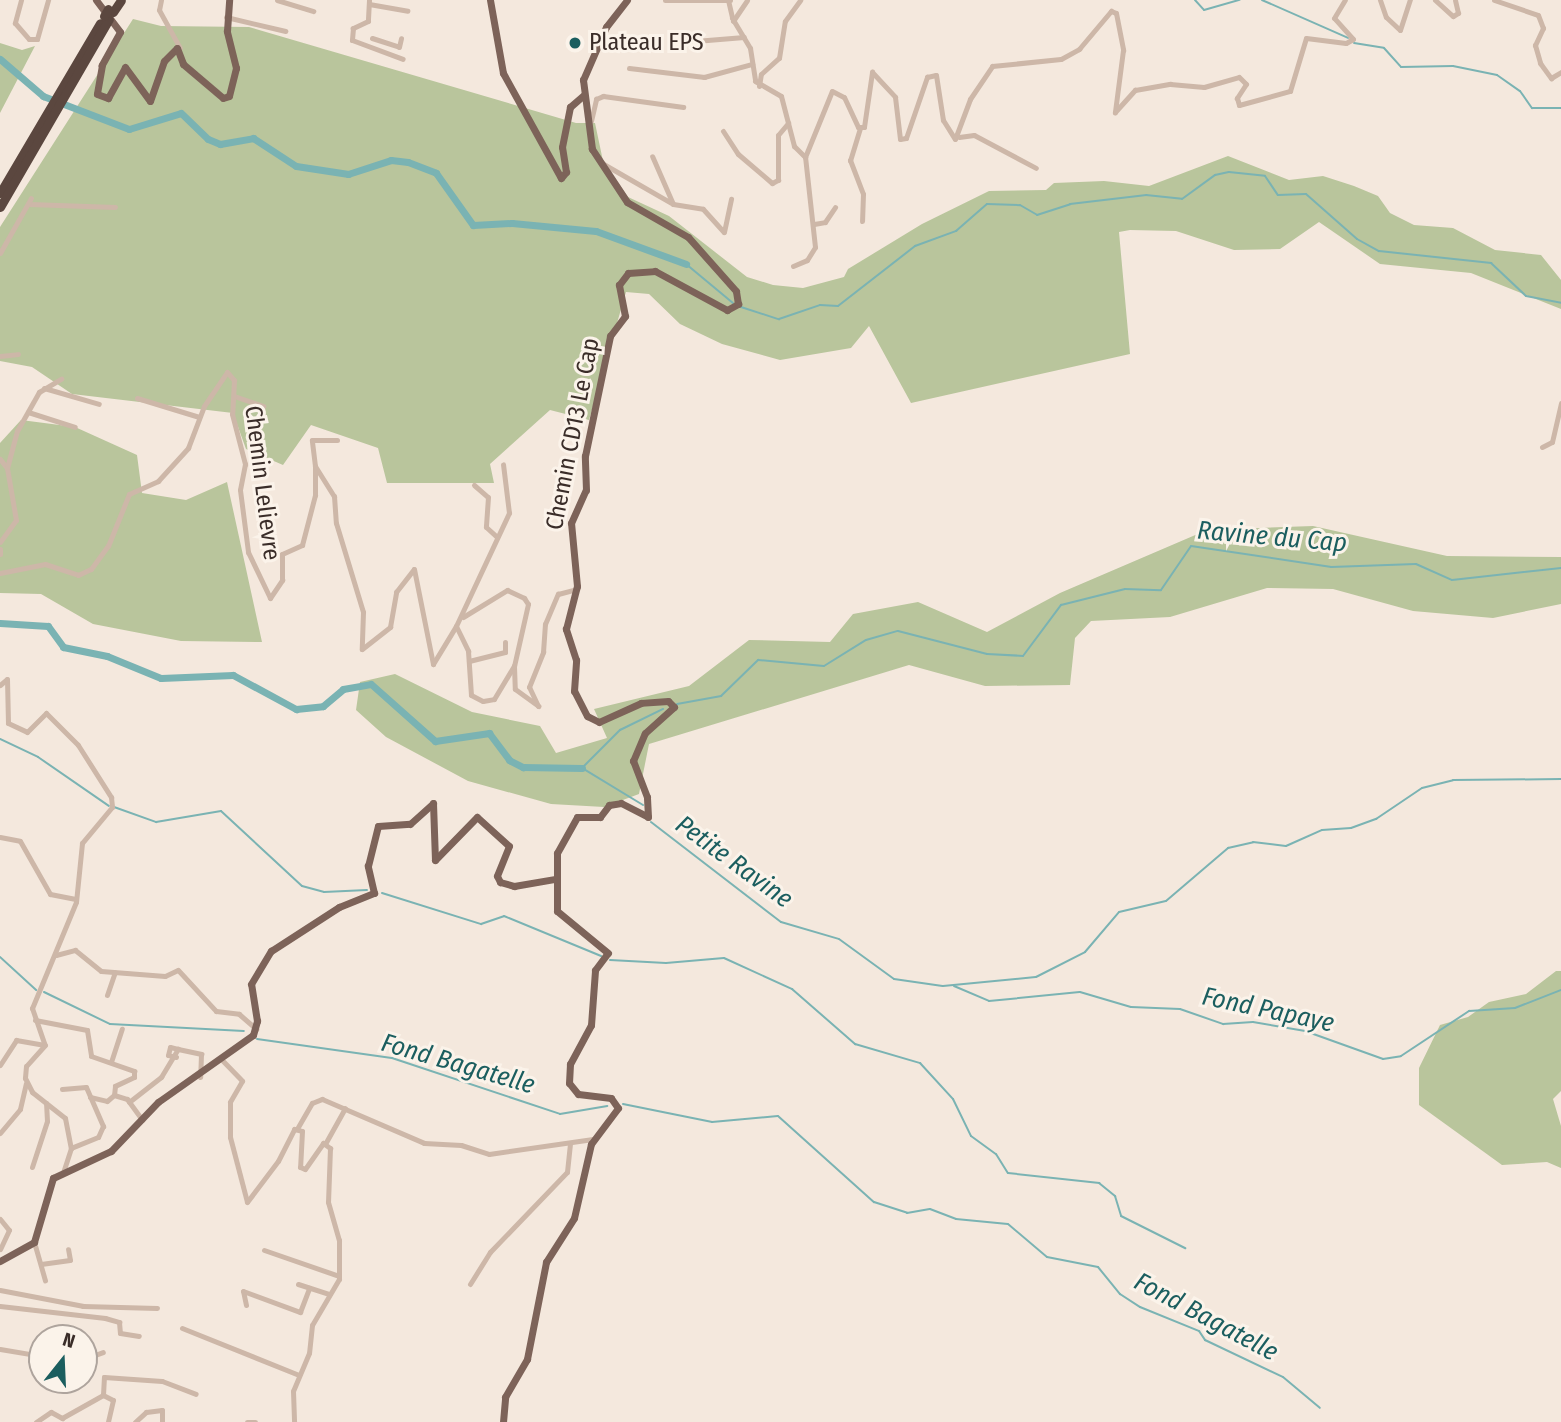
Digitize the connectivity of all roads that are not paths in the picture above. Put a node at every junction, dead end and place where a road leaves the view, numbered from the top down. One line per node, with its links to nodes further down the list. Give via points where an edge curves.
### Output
1 (21, 0): 2 (street, via 15,23 29,38 37,39)
2 (48, 0)
3 (96, 0): 24 (main road)
4 (113, 0): 24 (highway)
5 (121, 0): 24 (highway)
6 (161, 0): 33 (street, via 159,10)
7 (229, 0): 25 (main road)
8 (276, 0): 22 (street)
9 (490, 0): 40 (main road, via 503,73 561,178 566,172 562,147 570,107)
10 (627, 0): 40 (main road, via 601,37 583,80)
11 (665, 0): 20 (street)
12 (747, 0): 26 (street)
13 (800, 0): 39 (street, via 785,21 779,58 761,74)
14 (1345, 0): 47 (street, via 1334,18 1353,39 1346,43 1306,38 1290,91 1239,105 1237,98 1246,84 1239,77 1204,87 1167,84 1133,91 1119,112 1113,106 1123,50 1116,13 1111,11 1079,50 1061,59 992,66 970,99)
15 (1380, 0): 16 (street, via 1386,17 1400,30)
16 (1410, 0)
17 (1435, 0): 18 (street, via 1453,16 1458,13)
18 (1455, 0)
19 (1494, 0): 38 (street, via 1538,15 1543,28 1535,45 1540,63 1551,78)
20 (729, 1): 26 (street)
21 (369, 2): 23 (street); 34 (street, via 369,21 352,30 352,40)
22 (313, 10)
23 (407, 11)
24 (108, 15): 33 (main road, via 120,32 102,65 96,89 100,98 108,98 125,68 144,98 152,99 164,61); 45 (highway)
25 (226, 18): 27 (street); 33 (main road, via 236,68 229,96 223,98 183,64)
26 (733, 21): 29 (street)
27 (285, 31)
28 (680, 34): 29 (street, via 683,42)
29 (744, 37): 36 (street)
30 (372, 38): 32 (street)
31 (401, 38): 32 (street, via 399,47)
32 (380, 41): 34 (street)
33 (180, 48)
34 (376, 52): 35 (street)
35 (403, 60)
36 (752, 64): 37 (street, via 704,77); 39 (street)
37 (629, 68)
38 (1561, 72)
39 (758, 86): 43 (street, via 782,96)
40 (584, 95): 42 (main road)
41 (683, 107): 42 (street, via 603,96 596,99)
42 (591, 121): 50 (main road, via 591,140)
43 (788, 123): 46 (street, via 778,135 778,180 772,183 738,154); 49 (street, via 794,146)
44 (860, 128): 47 (street, via 865,125 870,74 877,74 895,97 899,137 904,139 933,73 943,120 951,136); 49 (street, via 844,97 832,91); 58 (street, via 850,160 863,194)
45 (40, 131): 52 (highway); 55 (highway)
46 (723, 131)
47 (959, 137): 51 (street, via 974,135)
48 (652, 156): 54 (street)
49 (806, 157): 59 (street)
50 (600, 162): 54 (street); 84 (main road, Chemin CD13 Le Cap, via 627,202 688,237 734,289 738,304 727,310 655,271 635,271 622,279 618,292 625,316 610,336 585,456 586,490 571,523)
51 (1036, 168)
52 (0, 193)
53 (731, 199): 54 (street, via 723,232 703,209)
54 (673, 204)
55 (0, 206)
56 (115, 207): 60 (street, via 30,201)
57 (835, 207): 59 (street, via 825,222)
58 (862, 221)
59 (814, 225): 61 (street, via 814,252)
60 (0, 253)
61 (793, 266)
62 (18, 354): 63 (street)
63 (0, 356)
64 (61, 379): 65 (street)
65 (44, 388): 69 (street); 71 (street)
66 (233, 396): 70 (street); 72 (street, Chemin Lelievre, via 234,380 227,372); 78 (street, Chemin Lelievre, via 245,464 240,490 248,552 270,598 282,580 282,554 302,545 315,495)
67 (137, 398): 72 (street)
68 (1561, 403): 75 (street, via 1552,442)
69 (99, 404)
70 (263, 405)
71 (28, 412): 73 (street); 79 (street)
72 (199, 417): 83 (street, Chemin Lelievre, via 188,448 158,481 130,494 108,546 91,569 78,575 45,564)
73 (75, 427)
74 (337, 440): 78 (street, via 312,440)
75 (1542, 447)
76 (0, 459): 79 (street)
77 (503, 464): 81 (street, via 509,513)
78 (315, 466): 86 (street, via 334,496 336,523 363,612 359,647 365,650 390,627 396,592 414,569 433,663)
79 (7, 468): 82 (street, via 16,520)
80 (474, 485): 81 (street, via 488,497 486,527)
81 (497, 537): 85 (street)
82 (0, 542)
83 (0, 573)
84 (577, 589): 89 (street, via 558,594 545,624 543,652 529,687 538,706 515,689); 92 (main road, Chemin CD13 Le Cap, via 565,624 576,660 574,691 587,716 599,722 640,703 668,701 674,707 645,733 633,761 647,797 648,817 621,803 609,805 600,817 577,817 556,853)
85 (460, 619): 86 (street); 89 (street, via 507,590 524,598 528,604)
86 (456, 626): 88 (street)
87 (505, 642): 88 (street, via 505,652)
88 (469, 661): 89 (street, via 471,695 483,701 494,699)
89 (514, 666)
90 (0, 685): 93 (street, via 7,679 8,723 27,732 46,713 78,745 111,797 112,807 82,843)
91 (0, 837): 93 (street, via 20,841 50,894)
92 (555, 879): 99 (main road, via 514,886 500,882 497,876 509,846 477,817 435,860 433,803 410,824 382,824 368,866 375,888 371,897 339,907 266,957 251,984); 115 (main road, Chemin CD13 Le Cap, via 560,917 608,953 595,970 589,1032 569,1073 578,1094 611,1098 618,1105 616,1116)
93 (76, 899): 94 (street)
94 (56, 955): 95 (street, via 75,950 101,971); 97 (street, via 32,1007)
95 (115, 972): 96 (street); 99 (street, via 165,976 178,970 216,1011 239,1014)
96 (107, 995)
97 (34, 1020): 100 (street); 102 (street, via 87,1030 88,1053)
98 (122, 1029): 102 (street)
99 (256, 1029): 101 (main road)
100 (44, 1045): 103 (street, via 16,1040); 105 (street, via 26,1066)
101 (222, 1060): 104 (main road); 113 (street, via 242,1081 230,1102 230,1137 247,1202)
102 (111, 1062): 107 (street, via 136,1074 115,1086)
103 (0, 1065)
104 (200, 1077): 109 (street, via 201,1054 178,1049 176,1057); 112 (main road, via 158,1102)
105 (26, 1084): 110 (street); 114 (street, via 20,1109)
106 (62, 1089): 108 (street, via 84,1086)
107 (114, 1095): 108 (street, via 107,1101); 109 (street)
108 (90, 1097): 118 (street, via 102,1133)
109 (129, 1102): 112 (street)
110 (46, 1103): 118 (street, via 65,1118); 119 (street, via 47,1121)
111 (345, 1108): 113 (street, via 316,1100); 116 (street); 117 (street, via 424,1143 461,1145 484,1154)
112 (142, 1120): 120 (main road, via 111,1151)
113 (298, 1127): 116 (street, via 300,1167 305,1169)
114 (0, 1133)
115 (593, 1139): 117 (street); 154 (main road, via 574,1218 553,1245 540,1279 527,1359 505,1396)
116 (325, 1144): 128 (street, via 332,1160 328,1202 339,1240)
117 (570, 1144): 131 (street, via 567,1172 490,1252)
118 (71, 1148): 120 (street)
119 (32, 1167)
120 (63, 1173): 122 (main road, via 47,1188)
121 (0, 1219): 123 (street, via 9,1230)
122 (34, 1242): 126 (main road); 127 (street)
123 (0, 1249)
124 (68, 1249): 127 (street, via 70,1260)
125 (264, 1250): 128 (street)
126 (0, 1261)
127 (41, 1264): 129 (street)
128 (339, 1276): 134 (street)
129 (45, 1280)
130 (298, 1284): 132 (street)
131 (470, 1284)
132 (309, 1288): 134 (street); 135 (street, via 300,1312 243,1291)
133 (0, 1290): 137 (street, via 83,1306)
134 (329, 1293): 144 (street, via 315,1317)
135 (246, 1305)
136 (0, 1306): 139 (street, via 104,1318 118,1322 120,1333)
137 (157, 1308)
138 (186, 1327): 144 (street)
139 (139, 1336)
140 (0, 1349): 142 (street)
141 (103, 1352): 143 (street)
142 (28, 1354)
143 (98, 1354)
144 (299, 1375): 153 (street, via 293,1391)
145 (195, 1394): 146 (street, via 162,1381 104,1377)
146 (103, 1395): 147 (street, via 62,1418 51,1412); 148 (street, via 113,1400)
147 (36, 1422)
148 (108, 1422)
149 (135, 1422): 150 (street, via 146,1412 162,1410)
150 (162, 1422)
151 (247, 1422): 152 (street)
152 (255, 1422)
153 (294, 1422)
154 (503, 1422)

